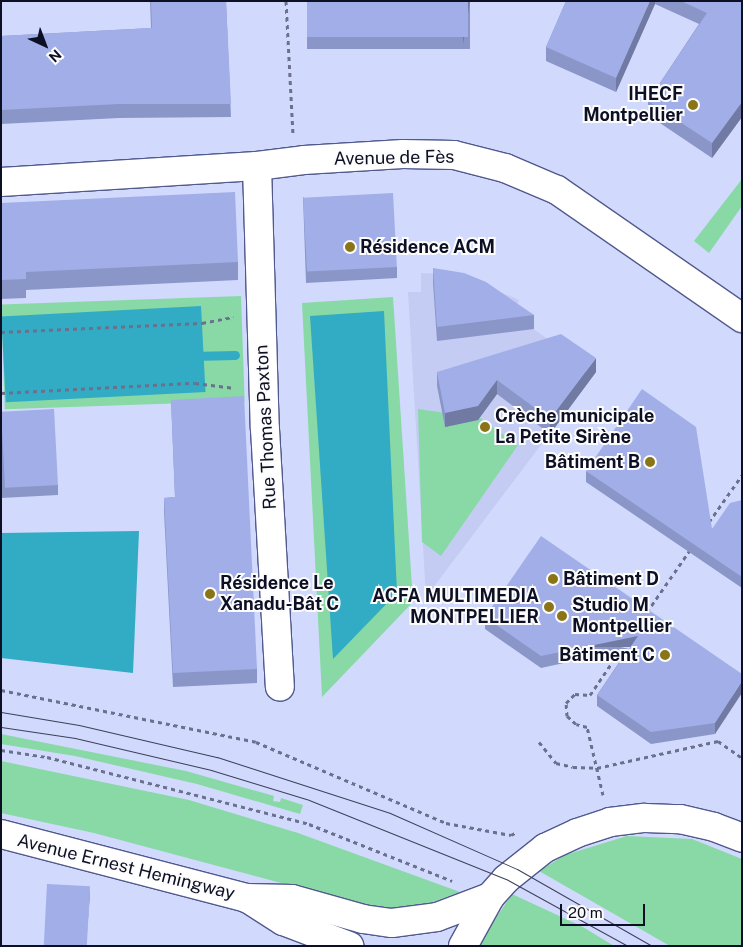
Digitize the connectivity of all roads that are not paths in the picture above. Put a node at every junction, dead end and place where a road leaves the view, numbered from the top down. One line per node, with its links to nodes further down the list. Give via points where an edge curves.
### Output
1 (258, 166): 2 (street, Avenue de Fès); 3 (street, Avenue de Fès, via 403,154 454,155 505,168 557,190); 4 (street, Rue Thomas Paxton, via 264,392)
2 (1, 182)
3 (742, 318)
4 (280, 687)
5 (742, 820): 6 (street)
6 (714, 827): 8 (street); 9 (street, via 680,819 610,822 545,848 517,869)
7 (3, 836): 10 (street, Avenue Ernest Hemingway, via 75,851)
8 (742, 838)
9 (490, 897): 10 (street, Avenue Ernest Hemingway, via 437,917 392,923 363,920 292,899); 12 (street)
10 (246, 898): 11 (street, Avenue Ernest Hemingway, via 283,921)
11 (348, 946)
12 (463, 946)

